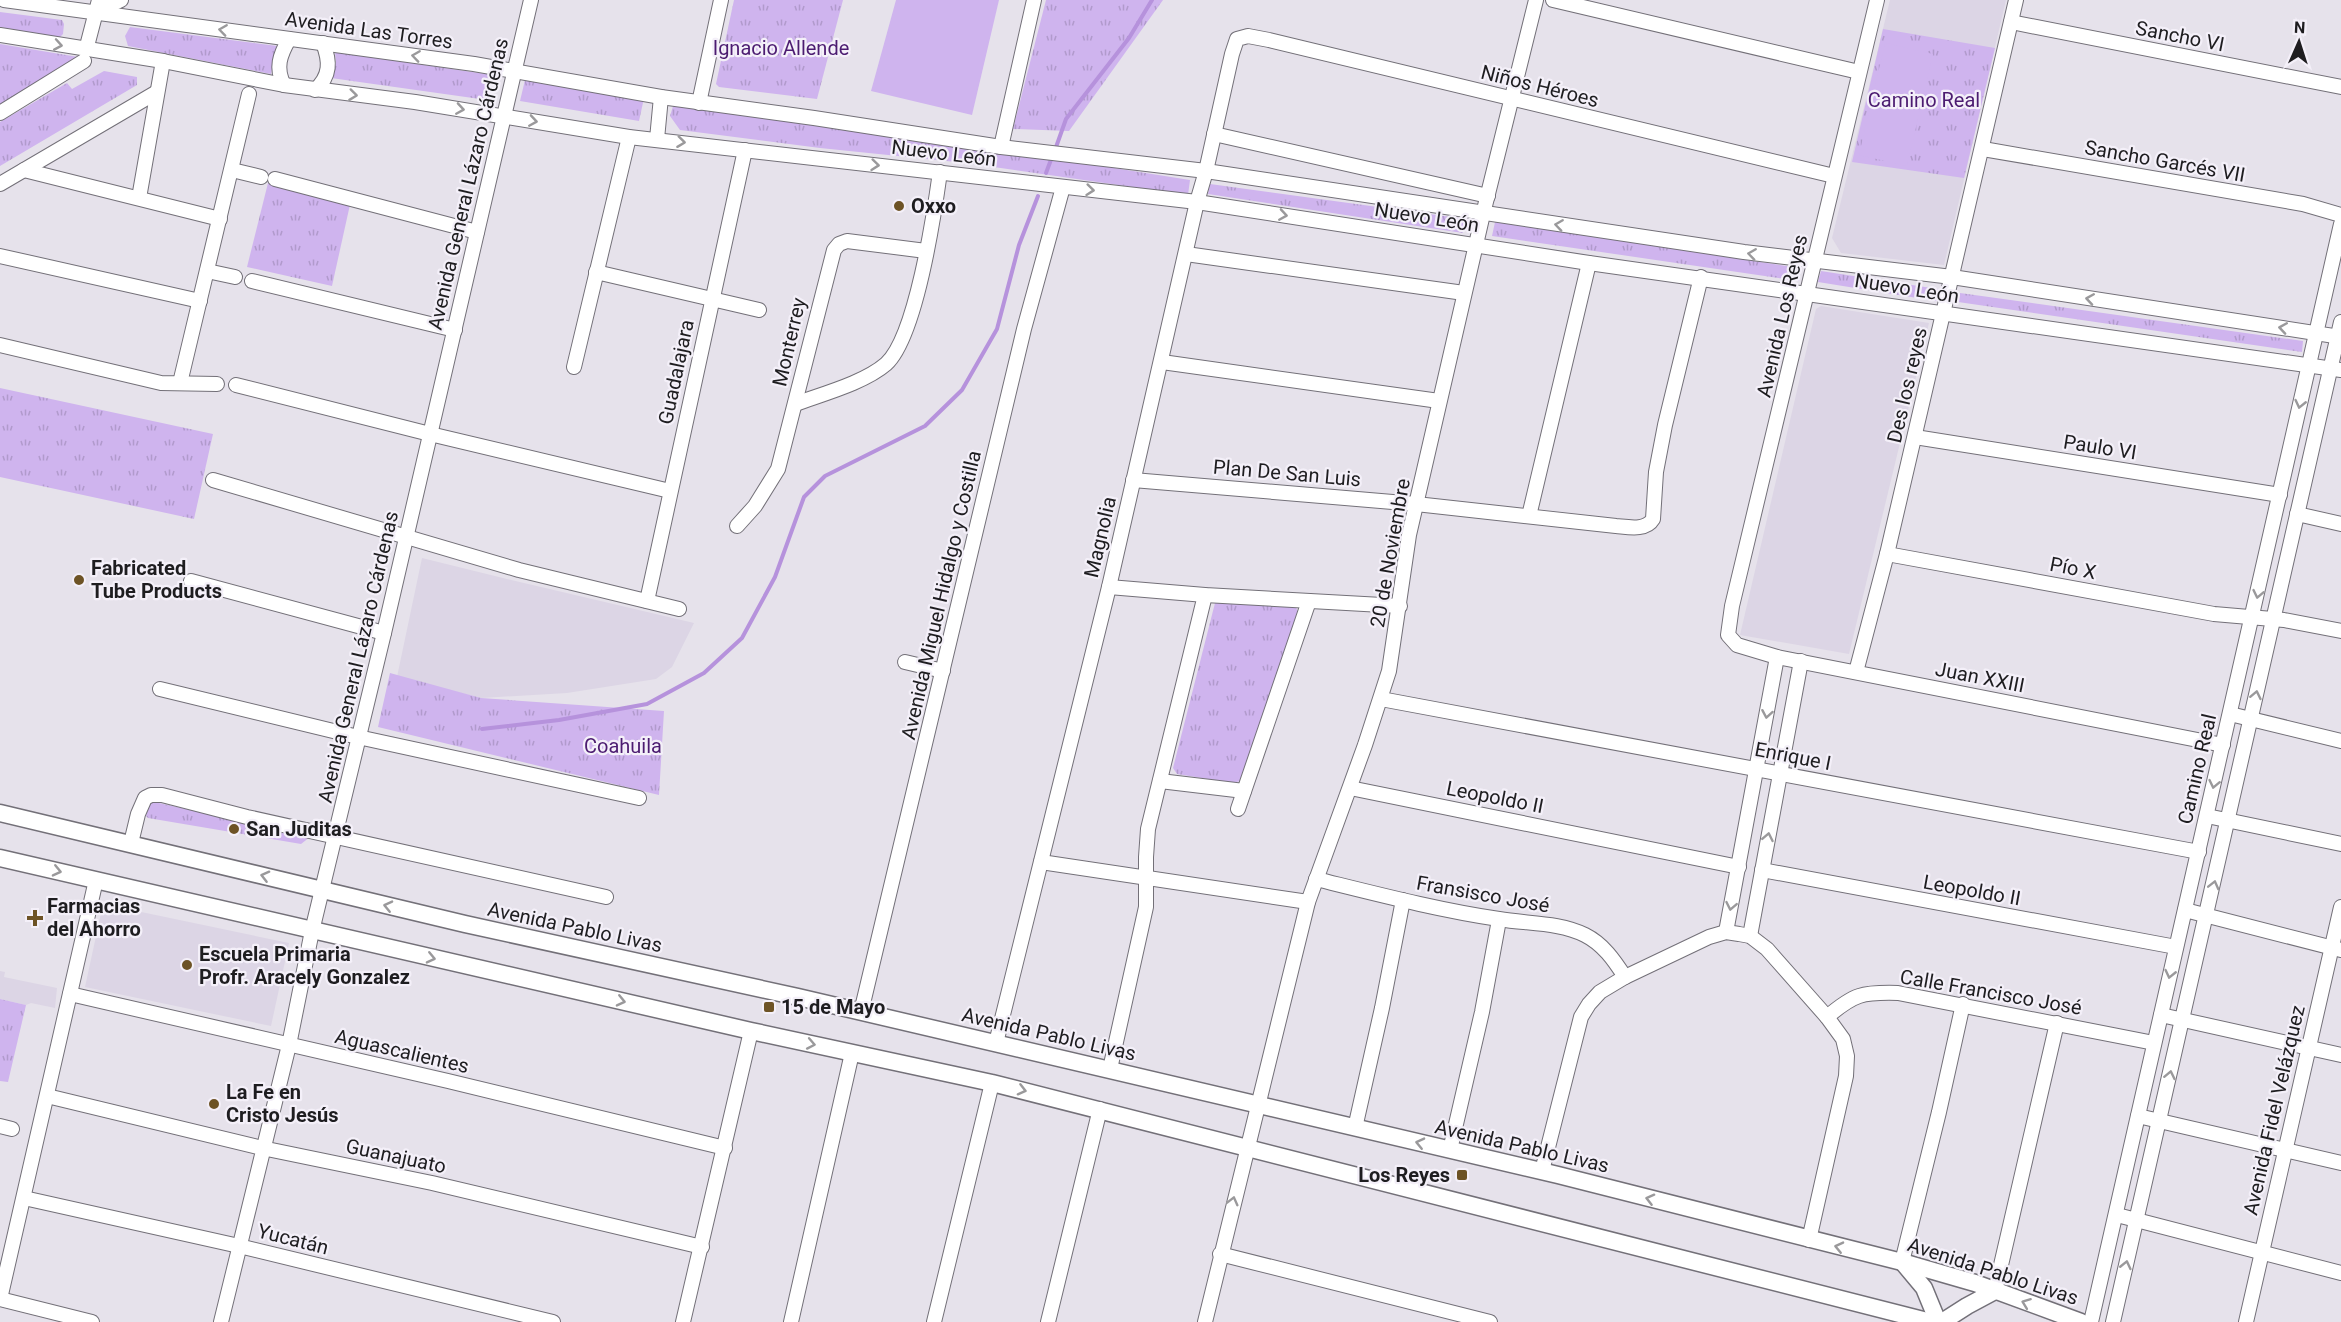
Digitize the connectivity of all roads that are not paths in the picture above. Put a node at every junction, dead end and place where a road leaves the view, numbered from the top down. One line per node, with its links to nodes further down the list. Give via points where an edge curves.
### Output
1 (4, 0): 10 (street, Avenida Las Torres)
2 (121, 0): 10 (street)
3 (531, 0): 18 (street, Avenida General Lázaro Cárdenas)
4 (721, 0): 27 (street)
5 (1034, 0): 33 (street)
6 (1536, 0): 26 (street, 20 de Noviembre)
7 (1553, 0): 19 (street)
8 (1877, 0): 19 (street, Avenida Los Reyes)
9 (2016, 0): 11 (street, Des los reyes)
10 (97, 6): 13 (street, Avenida Las Torres, one-way to 10); 16 (street)
11 (2011, 22): 21 (street, Sancho VI); 34 (street, Des los reyes)
12 (0, 35): 16 (street, one-way to 16)
13 (289, 39): 15 (street, Avenida Las Torres); 20 (street, via 279,63)
14 (1237, 39): 26 (street, Niños Héroes, via 1263,38); 30 (street, Magnolia)
15 (323, 43): 18 (street, Avenida Las Torres, one-way to 15); 22 (street, via 328,70)
16 (85, 55): 17 (street); 28 (street)
17 (163, 61): 20 (street); 23 (street)
18 (516, 72): 25 (street, Nuevo León); 29 (street, Avenida General Lázaro Cárdenas)
19 (1859, 72): 40 (street, Avenida Los Reyes)
20 (284, 85): 22 (street)
21 (2341, 87)
22 (315, 90): 29 (street, one-way to 29)
23 (157, 92): 36 (street); 44 (street)
24 (249, 94): 37 (street)
25 (661, 97): 27 (street, Nuevo León); 32 (street)
26 (1511, 99): 40 (street, Niños Héroes); 43 (street, 20 de Noviembre)
27 (699, 102): 33 (street, Nuevo León)
28 (0, 113)
29 (504, 116): 31 (street, Nuevo León, one-way to 31); 50 (street, Avenida General Lázaro Cárdenas)
30 (1214, 134): 38 (street, Magnolia); 43 (street)
31 (629, 137): 32 (street, Nuevo León); 58 (street)
32 (657, 139): 35 (street, Nuevo León, one-way to 35)
33 (1001, 147): 38 (street, Nuevo León)
34 (1983, 149): 47 (street, Sancho Garcés VII, via 2303,204); 61 (street, Des los reyes)
35 (745, 150): 39 (street, Nuevo León, one-way to 39); 65 (street, Guadalajara)
36 (24, 170): 41 (street); 44 (street)
37 (232, 170): 48 (street); 50 (street)
38 (1206, 171): 45 (street, Magnolia); 46 (street, Nuevo León)
39 (940, 172): 42 (street, Nuevo León); 52 (street)
40 (1833, 176): 56 (street, Avenida Los Reyes)
41 (0, 184)
42 (1063, 187): 45 (street, Nuevo León, one-way to 45); 111 (street, Avenida Miguel Hidalgo y Costilla, via 1024,329)
43 (1488, 196): 46 (street, 20 de Noviembre)
44 (139, 198): 48 (street)
45 (1197, 202): 51 (street, Nuevo León, one-way to 51); 53 (street, Magnolia)
46 (1483, 214): 51 (street, 20 de Noviembre); 56 (street, Nuevo León, one-way to 46)
47 (2341, 215)
48 (220, 219): 57 (street)
49 (2341, 224): 71 (street, Camino Real)
50 (477, 232): 70 (street, Avenida General Lázaro Cárdenas)
51 (1477, 244): 55 (street, Nuevo León); 63 (street, 20 de Noviembre)
52 (926, 251): 82 (street, via 910,320 896,353 866,376); 82 (street, Monterrey, via 848,241 839,244 827,269)
53 (1186, 254): 63 (street); 74 (street, Magnolia)
54 (0, 256): 66 (street)
55 (1589, 262): 60 (street, Nuevo León); 91 (street)
56 (1816, 263): 61 (street, Nuevo León); 64 (street, Avenida Los Reyes)
57 (207, 271): 59 (street); 66 (street)
58 (596, 272): 65 (street); 76 (street)
59 (235, 277)
60 (1701, 277): 64 (street, Nuevo León); 91 (street, Plan De San Luis, via 1665,425 1650,524 1616,526)
61 (1952, 278): 68 (street, Des los reyes); 71 (street, Nuevo León, one-way to 61)
62 (252, 281): 70 (street)
63 (1464, 293): 81 (street, 20 de Noviembre)
64 (1808, 293): 68 (street, Nuevo León); 107 (street, Avenida Los Reyes, via 1732,606 1728,628)
65 (711, 299): 67 (street); 87 (street, Guadalajara)
66 (200, 301): 78 (street)
67 (759, 310)
68 (1943, 314): 75 (street, Nuevo León); 84 (street, Des los reyes)
69 (2341, 322): 72 (street)
70 (454, 330): 83 (street, Avenida General Lázaro Cárdenas)
71 (2317, 333): 72 (street, Nuevo León); 75 (street, Camino Real)
72 (2339, 337): 77 (street)
73 (0, 345): 78 (street, via 142,379)
74 (1162, 362): 81 (street); 86 (street, Magnolia)
75 (2309, 365): 77 (street, Nuevo León); 88 (street, Camino Real, one-way to 88)
76 (574, 367)
77 (2336, 369): 90 (street)
78 (180, 383): 79 (street)
79 (217, 384)
80 (236, 385): 83 (street)
81 (1439, 401): 89 (street, 20 de Noviembre)
82 (795, 404): 93 (street, Monterrey, via 778,469)
83 (430, 434): 87 (street); 94 (street, Avenida General Lázaro Cárdenas)
84 (1915, 437): 88 (street, Paulo VI); 95 (street, Des los reyes)
85 (213, 480): 94 (street)
86 (1133, 480): 89 (street, Plan De San Luis); 97 (street, Magnolia)
87 (670, 491): 99 (street, Guadalajara)
88 (2280, 495): 103 (street, Camino Real, one-way to 103)
89 (1416, 504): 91 (street, Plan De San Luis); 101 (street, 20 de Noviembre)
90 (2297, 514): 92 (street); 104 (street)
91 (1529, 516)
92 (2341, 524)
93 (737, 526)
94 (406, 535): 99 (street, via 519,570); 106 (street, Avenida General Lázaro Cárdenas)
95 (1887, 554): 103 (street, Pío X); 112 (street, Des los reyes)
96 (191, 581): 106 (street)
97 (1109, 587): 98 (street); 135 (street, Magnolia)
98 (1205, 595): 100 (street); 122 (street)
99 (647, 601): 102 (street)
100 (1309, 601): 101 (street); 124 (street)
101 (1400, 606): 114 (street, 20 de Noviembre)
102 (679, 609)
103 (2253, 618): 104 (street, Pío X); 115 (street, Camino Real)
104 (2272, 619): 105 (street, Pío X); 116 (street, one-way to 104)
105 (2341, 631)
106 (384, 633): 117 (street, Avenida General Lázaro Cárdenas)
107 (1731, 641): 108 (street, Juan XXIII)
108 (1777, 657): 110 (street, Juan XXIII); 120 (street, one-way to 120)
109 (905, 662): 111 (street)
110 (1801, 662): 112 (street, Juan XXIII); 121 (street)
111 (943, 671): 157 (street, Avenida Miguel Hidalgo y Costilla)
112 (1856, 672): 119 (street, Juan XXIII)
113 (160, 689): 117 (street)
114 (1381, 699): 120 (street, Enrique I); 123 (street, 20 de Noviembre)
115 (2230, 714): 116 (street); 119 (street, Camino Real)
116 (2251, 718): 118 (street); 129 (street)
117 (358, 737): 125 (street); 130 (street, Avenida General Lázaro Cárdenas)
118 (2341, 741)
119 (2223, 745): 128 (street, Camino Real, one-way to 128)
120 (1758, 769): 121 (street, Enrique I); 136 (street)
121 (1780, 773): 133 (street, Enrique I); 137 (street, one-way to 121)
122 (1160, 781): 124 (street); 138 (street, via 1148,829)
123 (1350, 788): 136 (street, Leopoldo II); 139 (street, 20 de Noviembre)
124 (1244, 791): 126 (street)
125 (639, 798)
126 (1238, 809)
127 (0, 813): 131 (main road, Avenida Pablo Livas)
128 (2207, 816): 129 (street); 133 (street, Camino Real)
129 (2228, 820): 132 (street); 147 (street, one-way to 129)
130 (335, 837): 131 (street, via 151,795 141,804); 141 (street, Avenida General Lázaro Cárdenas); 142 (street)
131 (130, 843): 141 (main road, Avenida Pablo Livas, one-way to 131)
132 (2341, 844)
133 (2199, 852): 146 (street, Camino Real)
134 (0, 858): 140 (main road, one-way to 140)
135 (1041, 862): 138 (street); 163 (street, Magnolia)
136 (1739, 867): 150 (street, one-way to 150)
137 (1762, 870): 151 (street); 152 (street, Leopoldo II)
138 (1147, 878): 144 (street); 169 (street, via 1146,907)
139 (1316, 879): 143 (street, Fransisco José); 144 (street, 20 de Noviembre)
140 (96, 880): 149 (main road); 155 (street)
141 (322, 890): 149 (street, Avenida General Lázaro Cárdenas); 157 (main road, Avenida Pablo Livas, one-way to 141)
142 (606, 897)
143 (1403, 900): 148 (street, Fransisco José); 176 (street)
144 (1308, 902): 172 (street, 20 de Noviembre)
145 (2341, 907): 153 (street, Avenida Fidel Velázquez)
146 (2185, 910): 147 (street); 152 (street, Camino Real)
147 (2206, 916): 153 (street); 160 (street)
148 (1500, 920): 154 (street, Fransisco José, via 1583,934 1609,954); 180 (street)
149 (312, 931): 162 (main road, one-way to 162); 165 (street, Avenida General Lázaro Cárdenas)
150 (1726, 932): 151 (street); 154 (street)
151 (1750, 936): 159 (street, via 1767,949)
152 (2176, 947): 158 (street, Camino Real, one-way to 158)
153 (2336, 948): 166 (street, Avenida Fidel Velázquez)
154 (1625, 977): 183 (street, via 1600,992 1581,1017)
155 (70, 994): 165 (street, Aguascalientes); 171 (street)
156 (1963, 1004): 159 (street, Calle Francisco José, via 1875,992 1846,1001); 161 (street, Calle Francisco José); 192 (street)
157 (861, 1012): 163 (main road, Avenida Pablo Livas)
158 (2161, 1015): 160 (street); 164 (street, Camino Real)
159 (1827, 1017): 187 (street, via 1843,1039 1846,1076)
160 (2182, 1020): 166 (street); 175 (street, one-way to 160)
161 (2057, 1023): 164 (street, Calle Francisco José); 194 (street)
162 (751, 1031): 167 (main road, one-way to 167); 178 (street)
163 (996, 1042): 169 (main road, Avenida Pablo Livas)
164 (2154, 1043): 174 (street, Camino Real)
165 (289, 1045): 177 (street, Avenida General Lázaro Cárdenas); 178 (street, Aguascalientes)
166 (2308, 1048): 168 (street); 181 (street, Avenida Fidel Velázquez)
167 (852, 1053): 170 (main road); 201 (street)
168 (2341, 1055)
169 (1110, 1069): 172 (main road, Avenida Pablo Livas)
170 (992, 1083): 173 (main road, one-way to 173); 202 (street)
171 (47, 1096): 177 (street, Guanajuato); 184 (street)
172 (1257, 1104): 176 (main road, Avenida Pablo Livas); 179 (street, 20 de Noviembre)
173 (1100, 1109): 179 (main road); 203 (street)
174 (2138, 1116): 175 (street); 185 (street, Camino Real)
175 (2160, 1121): 181 (street); 186 (street)
176 (1355, 1128): 180 (main road, Avenida Pablo Livas, one-way to 176)
177 (262, 1148): 188 (street, Avenida General Lázaro Cárdenas); 189 (street, Guanajuato, via 432,1183)
178 (725, 1148): 189 (street)
179 (1246, 1149): 191 (street, 20 de Noviembre, one-way to 179); 196 (main road)
180 (1450, 1150): 183 (main road, Avenida Pablo Livas)
181 (2285, 1151): 182 (street); 190 (street, Avenida Fidel Velázquez)
182 (2341, 1163)
183 (1542, 1171): 187 (main road, Avenida Pablo Livas, one-way to 183)
184 (24, 1198): 188 (street, Yucatán); 195 (street)
185 (2117, 1215): 186 (street); 210 (street, Camino Real)
186 (2137, 1220): 190 (street); 211 (street, one-way to 186)
187 (1809, 1240): 192 (main road, Avenida Pablo Livas, one-way to 187)
188 (239, 1246): 198 (street, Avenida General Lázaro Cárdenas); 199 (street, Yucatán)
189 (702, 1247): 200 (street)
190 (2261, 1253): 193 (street); 212 (street, Avenida Fidel Velázquez)
191 (1220, 1254): 204 (street, 20 de Noviembre); 205 (street)
192 (1902, 1262): 194 (main road, Avenida Pablo Livas); 208 (main road, via 1924,1288)
193 (2341, 1273)
194 (1995, 1291): 208 (main road); 209 (main road, Avenida Pablo Livas, one-way to 194)
195 (0, 1299): 197 (street)
196 (1882, 1310): 206 (main road); 207 (main road)
197 (92, 1322)
198 (221, 1322)
199 (553, 1322)
200 (683, 1322)
201 (791, 1322)
202 (934, 1322)
203 (1048, 1322)
204 (1205, 1322)
205 (1490, 1322)
206 (1896, 1322)
207 (1931, 1322)
208 (1940, 1322)
209 (2081, 1322)
210 (2091, 1322)
211 (2113, 1322)
212 (2246, 1322)

